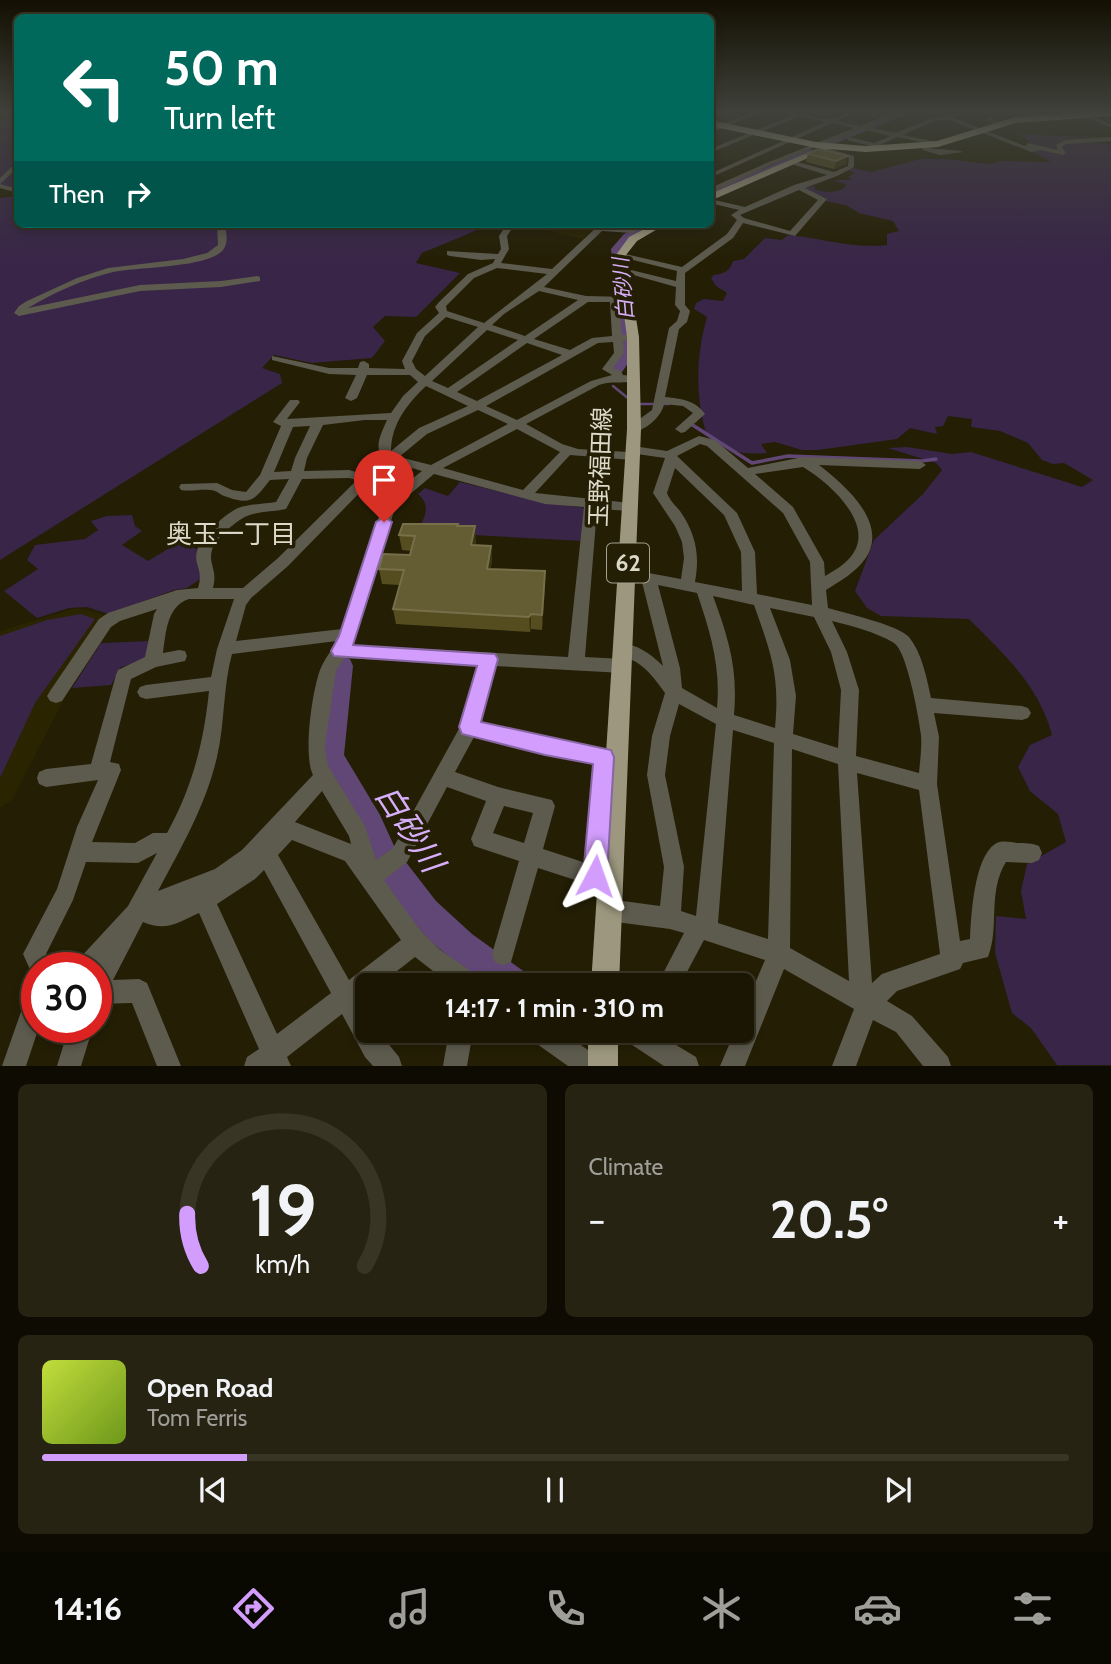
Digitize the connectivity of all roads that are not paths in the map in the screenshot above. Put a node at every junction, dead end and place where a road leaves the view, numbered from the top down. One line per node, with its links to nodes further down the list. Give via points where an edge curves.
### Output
1 (743, 161): 8 (street)
2 (763, 161): 6 (street)
3 (787, 161): 6 (main road)
4 (787, 161): 6 (street)
5 (852, 161): 10 (street, via 851,167)
6 (779, 164): 10 (street); 11 (main road)
7 (14, 168): 12 (street)
8 (714, 172)
9 (714, 174): 11 (street)
10 (835, 174): 13 (street)
11 (740, 180): 14 (street); 15 (main road)
12 (0, 184)
13 (797, 187): 17 (street); 18 (street, via 823,198 792,234)
14 (714, 190)
15 (714, 197)
16 (714, 201): 17 (street)
17 (746, 209): 18 (street, via 735,215)
18 (741, 220): 28 (street, via 730,236)
19 (221, 228): 31 (street, via 219,250 192,259 99,274 30,303 19,313 140,288)
20 (509, 228): 27 (street)
21 (600, 228): 30 (street)
22 (614, 228): 23 (street)
23 (641, 228)
24 (646, 228): 26 (main road, via 626,245)
25 (450, 253): 27 (street)
26 (621, 256): 28 (street); 29 (main road, 玉野福田線 / 62)
27 (498, 261): 30 (street); 36 (street, via 471,276 442,304)
28 (684, 270): 32 (street)
29 (623, 271): 32 (street); 35 (main road, 玉野福田線 / 62)
30 (554, 272): 33 (street)
31 (257, 279)
32 (681, 285): 49 (street, via 680,305 685,312 674,328)
33 (537, 288): 34 (street); 37 (street)
34 (586, 299): 35 (street); 39 (street)
35 (620, 299): 38 (main road, 玉野福田線 / 62)
36 (444, 313): 37 (street); 43 (street, via 421,335 407,361)
37 (486, 326): 39 (street); 45 (street)
38 (626, 337): 40 (street, via 600,339); 44 (main road, 玉野福田線 / 62); 44 (street, via 618,358 607,369)
39 (527, 339): 40 (street); 46 (street)
40 (570, 354): 50 (street)
41 (276, 358): 42 (street, via 330,371)
42 (364, 367): 43 (street); 47 (street)
43 (413, 372): 45 (street)
44 (625, 378): 54 (street, via 595,383); 56 (main road, 玉野福田線 / 62)
45 (426, 382): 46 (street); 51 (street)
46 (449, 392): 50 (street)
47 (351, 398)
48 (294, 402): 53 (street, via 279,422)
49 (658, 404): 55 (street, via 691,405 699,414); 56 (street)
50 (479, 405): 54 (street); 60 (street, via 423,431)
51 (394, 417): 52 (street, via 374,414); 60 (street, via 385,441 384,453)
52 (319, 421): 53 (street); 66 (street)
53 (288, 424): 65 (street)
54 (520, 425): 57 (street); 63 (street)
55 (687, 425)
56 (634, 429): 58 (main road, 玉野福田線 / 62)
57 (567, 451): 58 (street); 69 (street)
58 (633, 453): 59 (street); 71 (main road, 玉野福田線 / 62)
59 (671, 456): 64 (street, via 699,440 711,443); 74 (street, via 661,499 675,514 693,556); 79 (street, via 730,513 748,552)
60 (390, 458): 63 (street); 67 (street)
61 (802, 460): 62 (street); 64 (street); 75 (street, via 834,481 864,526 866,544 861,554)
62 (920, 465)
63 (431, 470): 69 (street); 81 (street, via 388,510)
64 (744, 473): 75 (street, via 788,510 813,551)
65 (266, 476): 66 (street); 68 (street, via 249,497 217,487)
66 (295, 477): 67 (street, via 349,474); 76 (street, via 281,506 241,512 210,538 204,551 209,576)
67 (365, 478): 77 (street)
68 (186, 487)
69 (526, 495): 70 (street)
70 (591, 505): 71 (street); 87 (street)
71 (631, 508): 72 (main road, 玉野福田線 / 62)
72 (627, 574): 73 (street); 84 (main road, 玉野福田線 / 62)
73 (649, 579): 74 (street); 90 (street)
74 (695, 588): 79 (street); 94 (street, via 719,634 728,684)
75 (820, 588): 80 (street)
76 (204, 592): 77 (street); 78 (street)
77 (246, 594): 82 (street)
78 (177, 596): 86 (street, via 162,614); 91 (street, via 105,623)
79 (755, 600): 80 (street); 96 (street, via 782,660 787,696)
80 (820, 612): 92 (street, via 901,639); 97 (street, via 850,690)
81 (344, 644): 82 (street); 85 (street); 99 (street, via 328,671 316,745)
82 (225, 649): 88 (street)
83 (179, 656): 86 (street)
84 (623, 658): 87 (street); 90 (street, via 644,657); 110 (main road, 玉野福田線 / 62)
85 (488, 659): 87 (street); 95 (street)
86 (153, 661): 98 (street, via 124,675)
87 (576, 664)
88 (218, 683): 89 (street); 104 (street, via 208,761)
89 (146, 692)
90 (674, 692): 94 (street); 114 (street, via 656,775 674,867)
91 (56, 696)
92 (924, 705): 93 (street); 102 (street, via 930,737)
93 (1022, 713)
94 (726, 721): 96 (street); 115 (street)
95 (469, 727): 100 (street); 110 (street, via 604,757)
96 (783, 740): 97 (street); 121 (street)
97 (847, 760): 102 (street); 128 (street)
98 (98, 772): 101 (street); 105 (street, via 112,770)
99 (324, 776): 109 (street); 112 (street, via 240,863 195,889)
100 (441, 776): 103 (street); 109 (street, via 400,855)
101 (46, 778)
102 (928, 784): 119 (street)
103 (498, 796): 108 (street, via 481,839); 108 (street, via 545,806)
104 (174, 842): 105 (street, via 153,843 138,853); 112 (street)
105 (81, 852): 117 (street)
106 (1032, 853): 119 (street, via 1002,852 993,862 986,878 980,949)
107 (267, 855): 109 (street, via 289,829); 111 (street); 127 (street)
108 (531, 855): 110 (street); 120 (street)
109 (382, 869): 116 (street)
110 (602, 878): 113 (main road, 玉野福田線 / 62)
111 (204, 900): 112 (street, via 167,917); 135 (street)
112 (139, 910): 118 (street); 122 (street)
113 (608, 910): 114 (street); 124 (main road, 玉野福田線 / 62)
114 (670, 918): 115 (street)
115 (703, 929): 121 (street); 125 (street)
116 (416, 942): 123 (street); 127 (street)
117 (35, 952)
118 (101, 952)
119 (951, 953): 128 (street, via 952,961 890,982)
120 (503, 954)
121 (779, 954): 128 (street); 144 (street)
122 (112, 961)
123 (453, 973)
124 (605, 973)
125 (676, 973)
126 (112, 991): 138 (street, via 139,991)
127 (345, 997): 135 (street); 139 (street, via 374,1048)
128 (865, 1002): 145 (street); 146 (street, via 904,1024)
129 (22, 1043): 136 (street)
130 (76, 1043): 137 (street)
131 (459, 1043): 140 (street)
132 (556, 1043): 141 (street)
133 (603, 1043): 142 (main road)
134 (653, 1043): 143 (street)
135 (269, 1061)
136 (14, 1066)
137 (69, 1066)
138 (169, 1066)
139 (390, 1066)
140 (455, 1066)
141 (590, 1066)
142 (603, 1066)
143 (687, 1066)
144 (732, 1066)
145 (844, 1066)
146 (939, 1066)

